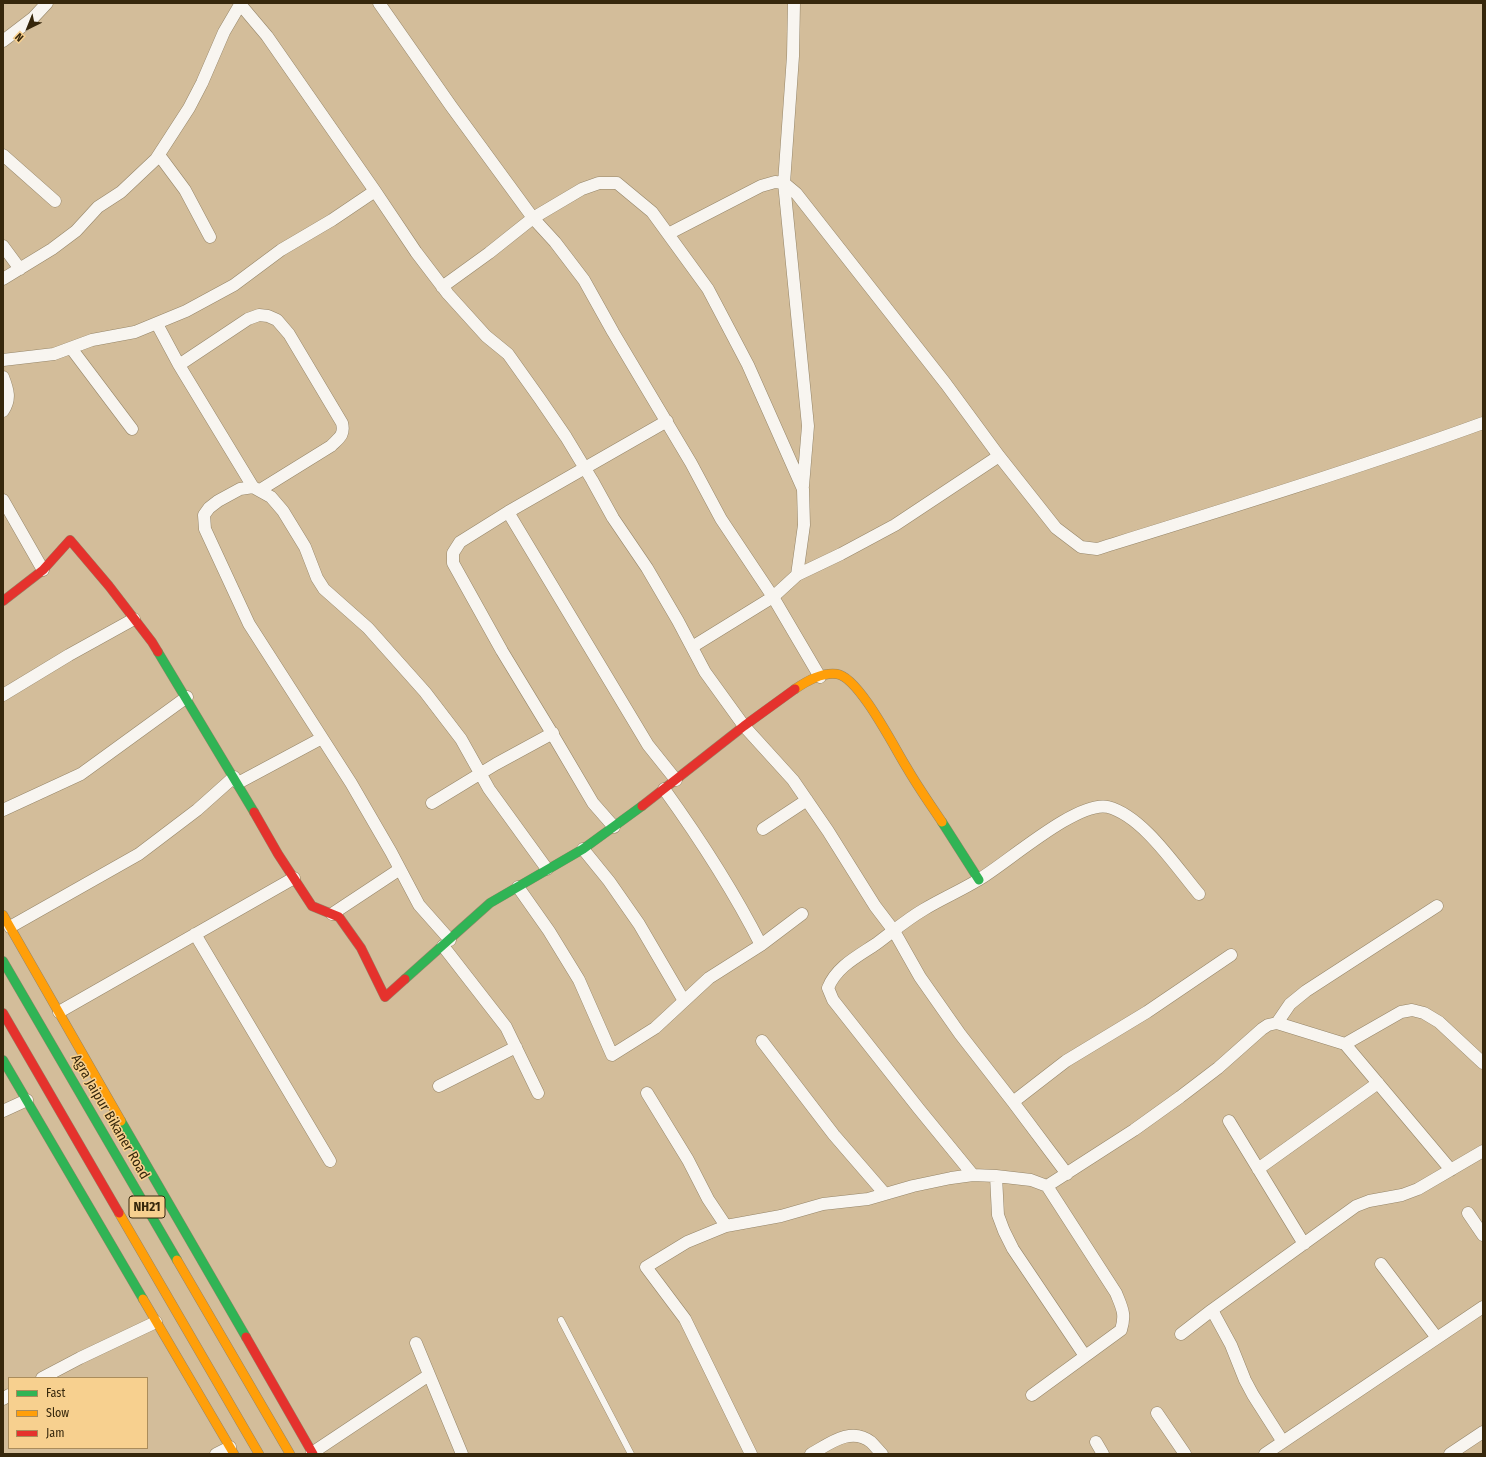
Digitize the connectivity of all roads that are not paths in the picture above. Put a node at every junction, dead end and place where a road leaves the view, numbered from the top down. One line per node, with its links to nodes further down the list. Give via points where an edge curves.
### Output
1 (47, 3): 5 (street, via 33,18)
2 (379, 3): 11 (street)
3 (794, 3): 8 (street)
4 (241, 4): 7 (street, via 224,32 189,108); 9 (street, via 267,36)
5 (5, 37)
6 (3, 155): 10 (street)
7 (159, 155): 13 (street, via 185,190); 15 (street, via 120,192 98,207 76,231 52,250)
8 (784, 183): 12 (street, via 775,182 760,186); 27 (street, via 796,194 898,323); 30 (street, via 808,426)
9 (375, 190): 17 (street); 18 (street, via 332,220 281,250 234,285)
10 (55, 201)
11 (534, 218): 12 (street, via 582,189 599,183 617,182 652,212); 17 (street); 24 (street, via 584,280)
12 (668, 234): 30 (street, via 708,289 748,365)
13 (210, 237)
14 (3, 246): 15 (street)
15 (20, 269): 16 (street)
16 (3, 279)
17 (442, 287): 28 (street, via 486,336 508,354)
18 (156, 324): 19 (street); 21 (street)
19 (71, 348): 20 (street, via 54,354); 26 (street)
20 (3, 360)
21 (179, 365): 29 (street); 29 (street, via 248,319 259,315 277,320 289,334 344,430 331,446)
22 (3, 377): 23 (street, via 9,397)
23 (3, 411)
24 (667, 421): 28 (street); 35 (street, via 721,519)
25 (1483, 423): 27 (street, via 1400,453 1097,549 1081,548 1056,528)
26 (132, 429)
27 (999, 456): 34 (street, via 895,526)
28 (585, 468): 32 (street); 38 (street)
29 (256, 488): 44 (street, via 240,489 208,508 204,515 205,529 249,624); 45 (street, via 271,497 283,511 305,547 316,578 324,589 368,628 424,692 461,739)
30 (803, 489): 34 (street, via 804,525)
31 (3, 500): 33 (street)
32 (508, 512): 43 (street, via 460,542 453,553 453,563); 47 (street, via 648,745)
33 (43, 570): 36 (main road); 37 (main road, via 70,540)
34 (797, 575): 35 (street)
35 (773, 597): 38 (street); 39 (street)
36 (3, 601)
37 (134, 619): 40 (street); 41 (main road)
38 (692, 647): 42 (street, via 705,672)
39 (820, 677): 42 (main road, via 810,679); 58 (main road, via 838,674 848,679 863,697)
40 (3, 695)
41 (187, 697): 46 (main road); 51 (street, via 81,774)
42 (744, 726): 47 (main road); 49 (street, via 793,780)
43 (552, 734): 45 (street); 52 (street, via 593,803)
44 (322, 738): 46 (street); 55 (street)
45 (480, 774): 50 (street); 56 (street)
46 (236, 780): 57 (main road); 65 (street, via 139,854)
47 (676, 780): 48 (main road)
48 (664, 789): 52 (main road); 69 (street, via 742,906)
49 (807, 800): 53 (street); 66 (street)
50 (432, 803)
51 (3, 810)
52 (614, 827): 54 (main road)
53 (764, 829)
54 (583, 849): 56 (main road); 72 (street, via 609,881 638,924)
55 (400, 869): 62 (street); 68 (street, via 419,905)
56 (547, 869): 59 (main road)
57 (294, 878): 62 (main road, via 312,906); 67 (street)
58 (979, 880): 60 (street, via 1061,823 1090,808 1107,807 1125,814 1148,832); 66 (street, via 921,911)
59 (518, 887): 68 (main road, via 490,903); 72 (street, via 579,980 612,1054 655,1028)
60 (1199, 894)
61 (1437, 906): 75 (street, via 1306,991 1290,1004)
62 (332, 914): 68 (main road, via 339,917 361,948 385,997)
63 (802, 914): 69 (street)
64 (3, 915): 65 (main road)
65 (10, 927): 73 (main road)
66 (894, 931): 86 (street, via 924,983); 94 (street, via 846,964 831,978 828,988 833,1000)
67 (195, 934): 73 (street); 90 (street)
68 (447, 943): 78 (street, via 506,1027)
69 (761, 945): 72 (street, via 709,978)
70 (1231, 955): 86 (street, via 1147,1012 1066,1061)
71 (3, 961): 121 (main road, Agra Jaipur Bikaner Road / NH21)
72 (684, 1001)
73 (59, 1012): 122 (main road)
74 (3, 1013): 120 (main road, NH21)
75 (1277, 1023): 77 (street); 93 (street, via 1262,1029 1180,1098)
76 (762, 1041): 97 (street, via 834,1135)
77 (1345, 1044): 80 (street, via 1400,1012 1412,1010 1424,1013 1439,1022); 81 (street)
78 (516, 1046): 82 (street); 83 (street)
79 (3, 1060): 85 (main road)
80 (1483, 1063)
81 (1378, 1083): 91 (street); 92 (street)
82 (439, 1086)
83 (538, 1093)
84 (647, 1093): 99 (street)
85 (27, 1100): 87 (street); 106 (main road)
86 (1013, 1102): 93 (street)
87 (3, 1111)
88 (1229, 1122): 91 (street)
89 (1483, 1151): 92 (street)
90 (330, 1161)
91 (1258, 1169): 101 (street)
92 (1451, 1170): 101 (street, via 1418,1189 1356,1206)
93 (1067, 1174): 96 (street)
94 (973, 1175): 95 (street); 97 (street, via 943,1179)
95 (996, 1176): 96 (street, via 1031,1180); 110 (street, via 998,1215 1004,1231)
96 (1047, 1186): 110 (street, via 1116,1293 1125,1318 1121,1330)
97 (885, 1194): 99 (street, via 868,1199 823,1204 781,1216)
98 (1468, 1213): 100 (street)
99 (726, 1226): 125 (street, via 687,1242 646,1267 685,1319)
100 (1483, 1235)
101 (1304, 1244): 104 (street)
102 (1381, 1264): 108 (street)
103 (1483, 1307): 108 (street)
104 (1212, 1310): 107 (street); 117 (street, via 1253,1395)
105 (561, 1320): 124 (lane)
106 (156, 1322): 112 (street); 118 (main road)
107 (1180, 1334)
108 (1437, 1338): 117 (street)
109 (416, 1343): 111 (street)
110 (1085, 1356): 113 (street)
111 (429, 1375): 122 (street); 123 (street)
112 (44, 1377)
113 (1032, 1395)
114 (1157, 1413): 129 (street)
115 (1483, 1432): 131 (street)
116 (1096, 1442): 128 (street)
117 (1283, 1442): 130 (street)
118 (232, 1451): 119 (street)
119 (216, 1454)
120 (260, 1454)
121 (290, 1454)
122 (313, 1454)
123 (462, 1454)
124 (631, 1454)
125 (751, 1454)
126 (811, 1454): 127 (street, via 849,1435 860,1436)
127 (882, 1454)
128 (1103, 1454)
129 (1186, 1454)
130 (1265, 1454)
131 (1450, 1454)

